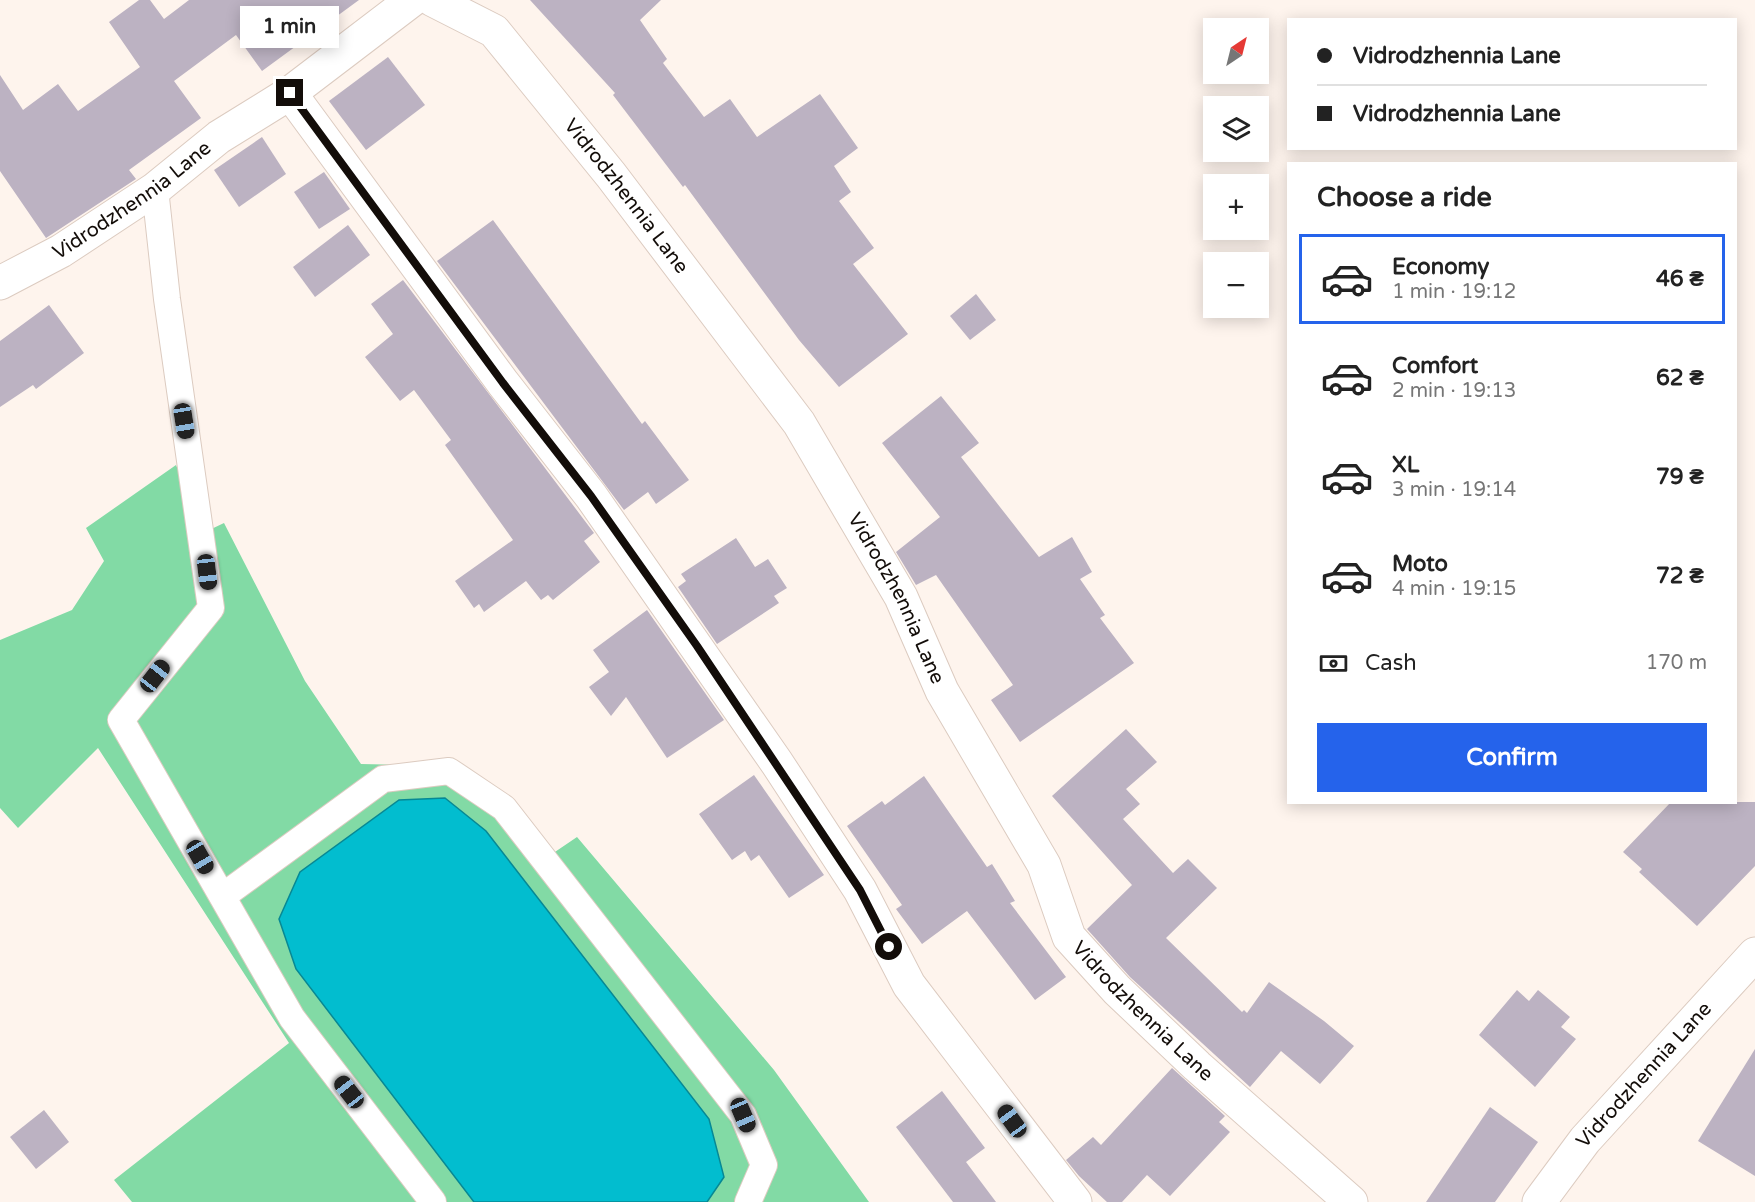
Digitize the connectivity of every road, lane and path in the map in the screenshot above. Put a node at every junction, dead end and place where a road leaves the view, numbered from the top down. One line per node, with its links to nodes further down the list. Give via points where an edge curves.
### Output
1 (412, 0): 3 (street, Vidrodzhennia Lane)
2 (433, 0): 11 (street, Vidrodzhennia Lane, via 494,31 611,175 799,423 901,597 942,691 1044,865 1069,937 1117,990 1197,1066)
3 (290, 93): 4 (street, Vidrodzhennia Lane, via 219,137); 10 (street, via 624,543 764,743 860,890 909,985)
4 (155, 189): 5 (street, Vidrodzhennia Lane, via 61,251); 6 (lane, via 211,608 121,720)
5 (0, 283)
6 (223, 896): 8 (lane, via 292,1018); 9 (lane, via 383,779 449,771 504,808 743,1115 764,1165)
7 (1755, 954): 12 (street, Vidrodzhennia Lane, via 1585,1140)
8 (434, 1202)
9 (748, 1202)
10 (1075, 1202)
11 (1351, 1202)
12 (1539, 1202)

